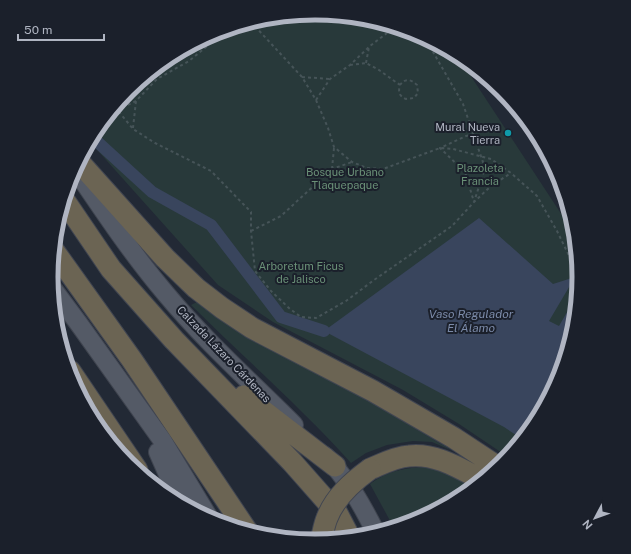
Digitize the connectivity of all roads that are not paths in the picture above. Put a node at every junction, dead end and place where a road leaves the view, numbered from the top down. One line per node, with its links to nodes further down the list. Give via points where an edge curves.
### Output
1 (83, 167): 10 (highway, via 165,258 196,288 222,308 252,328 373,391)
2 (79, 176): 11 (main road, Calzada Lázaro Cárdenas, via 124,241 167,295)
3 (68, 206): 6 (highway, via 111,269)
4 (59, 258): 15 (highway, via 132,360)
5 (59, 298): 7 (main road)
6 (174, 340): 11 (highway); 17 (highway, via 292,462 337,513)
7 (128, 392): 13 (main road); 14 (main road, via 162,440)
8 (93, 405): 9 (highway)
9 (112, 433)
10 (492, 463)
11 (335, 466): 16 (main road, Calzada Lázaro Cárdenas, via 362,505)
12 (476, 477): 18 (highway, bridge, via 431,457 409,456 390,461 370,469 338,497 327,518)
13 (176, 493)
14 (203, 507)
15 (240, 522)
16 (373, 527)
17 (347, 532)
18 (323, 534)

